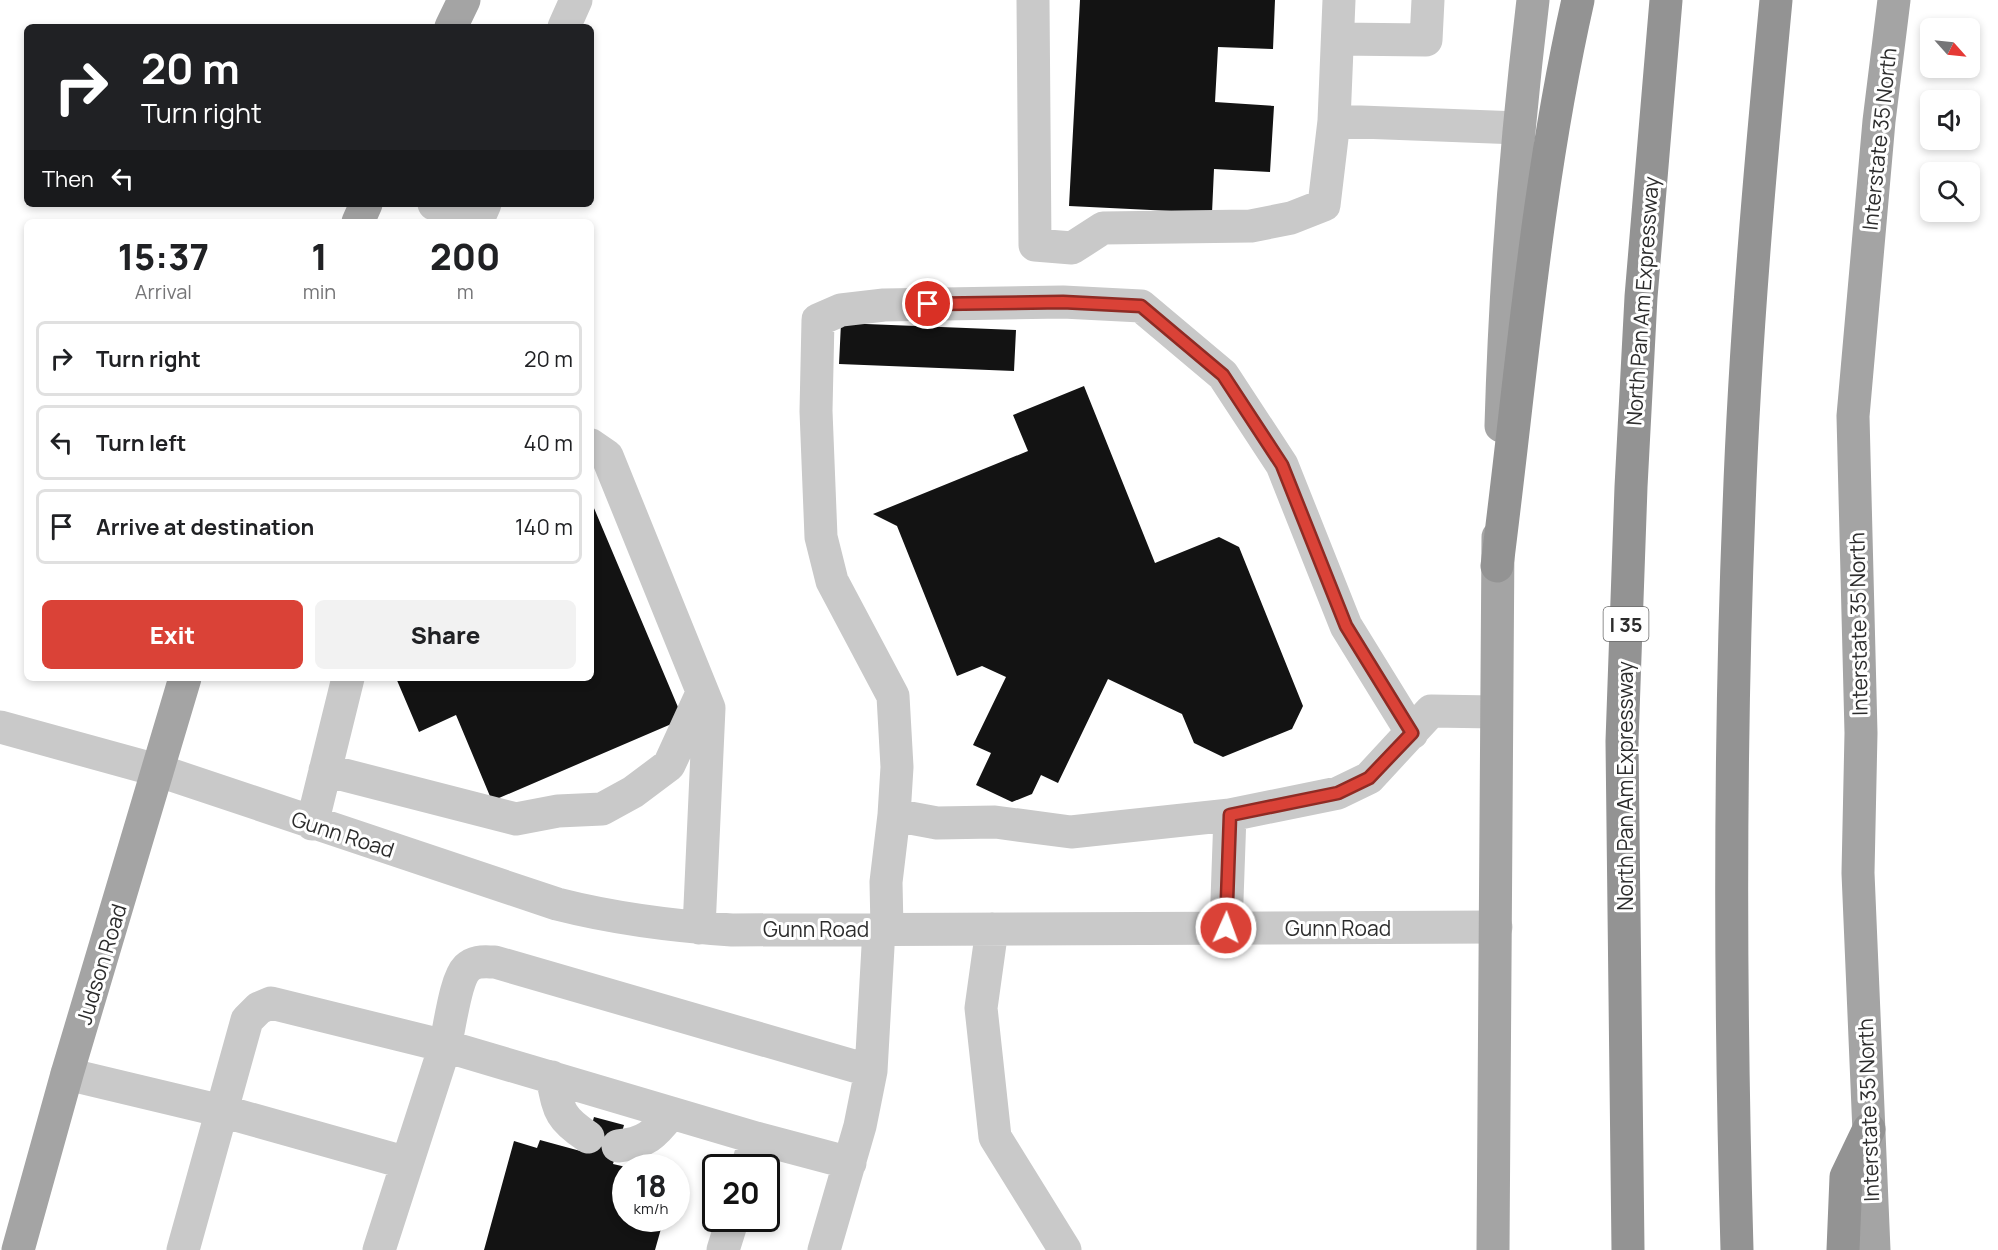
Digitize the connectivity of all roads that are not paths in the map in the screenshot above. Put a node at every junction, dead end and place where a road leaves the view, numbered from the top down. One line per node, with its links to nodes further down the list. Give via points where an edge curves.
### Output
1 (464, 0): 11 (main road)
2 (576, 0): 12 (street)
3 (1033, 0): 14 (street, via 1035,245 1072,248 1103,228 1251,226 1291,218 1324,205)
4 (1339, 0): 13 (street)
5 (1428, 0): 13 (street, via 1426,40)
6 (1533, 0): 15 (main road)
7 (1578, 0): 19 (highway, via 1544,193)
8 (1666, 0): 54 (highway, North Pan Am Expressway / I 35, via 1641,297 1622,741)
9 (1776, 0): 55 (highway, via 1758,194 1738,517 1732,1080)
10 (1894, 0): 42 (main road, Interstate 35 North, via 1879,121 1853,416 1861,733 1858,873)
11 (452, 24)
12 (565, 24)
13 (1338, 39): 14 (street)
14 (1334, 121): 15 (street)
15 (1519, 128): 19 (main road, via 1505,286)
16 (442, 207): 17 (street)
17 (475, 219)
18 (594, 447): 22 (street, via 607,456)
19 (1497, 566): 23 (main road)
20 (184, 681): 27 (main road, Judson Road)
21 (347, 681): 26 (street)
22 (702, 691): 26 (street, via 669,765 602,810 558,811 516,819); 32 (street, via 709,708)
23 (1496, 712): 25 (street, via 1431,711); 31 (main road)
24 (0, 727): 27 (street, Gunn Road)
25 (1412, 733): 28 (street, via 1346,626 1282,465 1223,375 1141,306 971,303 841,310 818,320 816,411 821,537 832,581 893,696 897,767); 29 (street, via 1369,778 1338,793)
26 (325, 770): 30 (street)
27 (159, 771): 30 (street, Gunn Road); 38 (main road, Judson Road)
28 (894, 815): 29 (street, via 937,823 995,822 1071,832); 34 (street)
29 (1230, 815): 33 (street)
30 (312, 824): 32 (street, Gunn Road, via 557,904 605,916)
31 (1496, 927): 33 (street, Gunn Road); 53 (main road)
32 (699, 928): 34 (street, Gunn Road)
33 (1226, 928): 35 (street, Gunn Road)
34 (883, 929): 35 (street, Gunn Road); 37 (street)
35 (992, 929): 52 (street, via 981,1008 995,1137)
36 (445, 1046): 37 (street, via 460,982 467,968 479,961 495,962); 39 (street); 40 (street, via 271,1003 247,1020); 44 (street)
37 (871, 1071): 45 (street)
38 (67, 1074): 40 (street); 47 (main road, Judson Road)
39 (552, 1077): 41 (street); 41 (street, via 558,1107 567,1123 603,1141 639,1143 658,1130)
40 (222, 1111): 44 (street); 48 (street)
41 (671, 1113): 43 (street)
42 (1869, 1129): 56 (highway, via 1846,1178); 57 (main road, Interstate 35 North)
43 (751, 1153): 45 (street)
44 (407, 1163): 49 (street)
45 (850, 1163): 51 (street)
46 (729, 1232): 50 (street)
47 (18, 1250)
48 (183, 1250)
49 (379, 1250)
50 (723, 1250)
51 (824, 1250)
52 (1065, 1250)
53 (1493, 1250)
54 (1628, 1250)
55 (1737, 1250)
56 (1843, 1250)
57 (1874, 1250)

